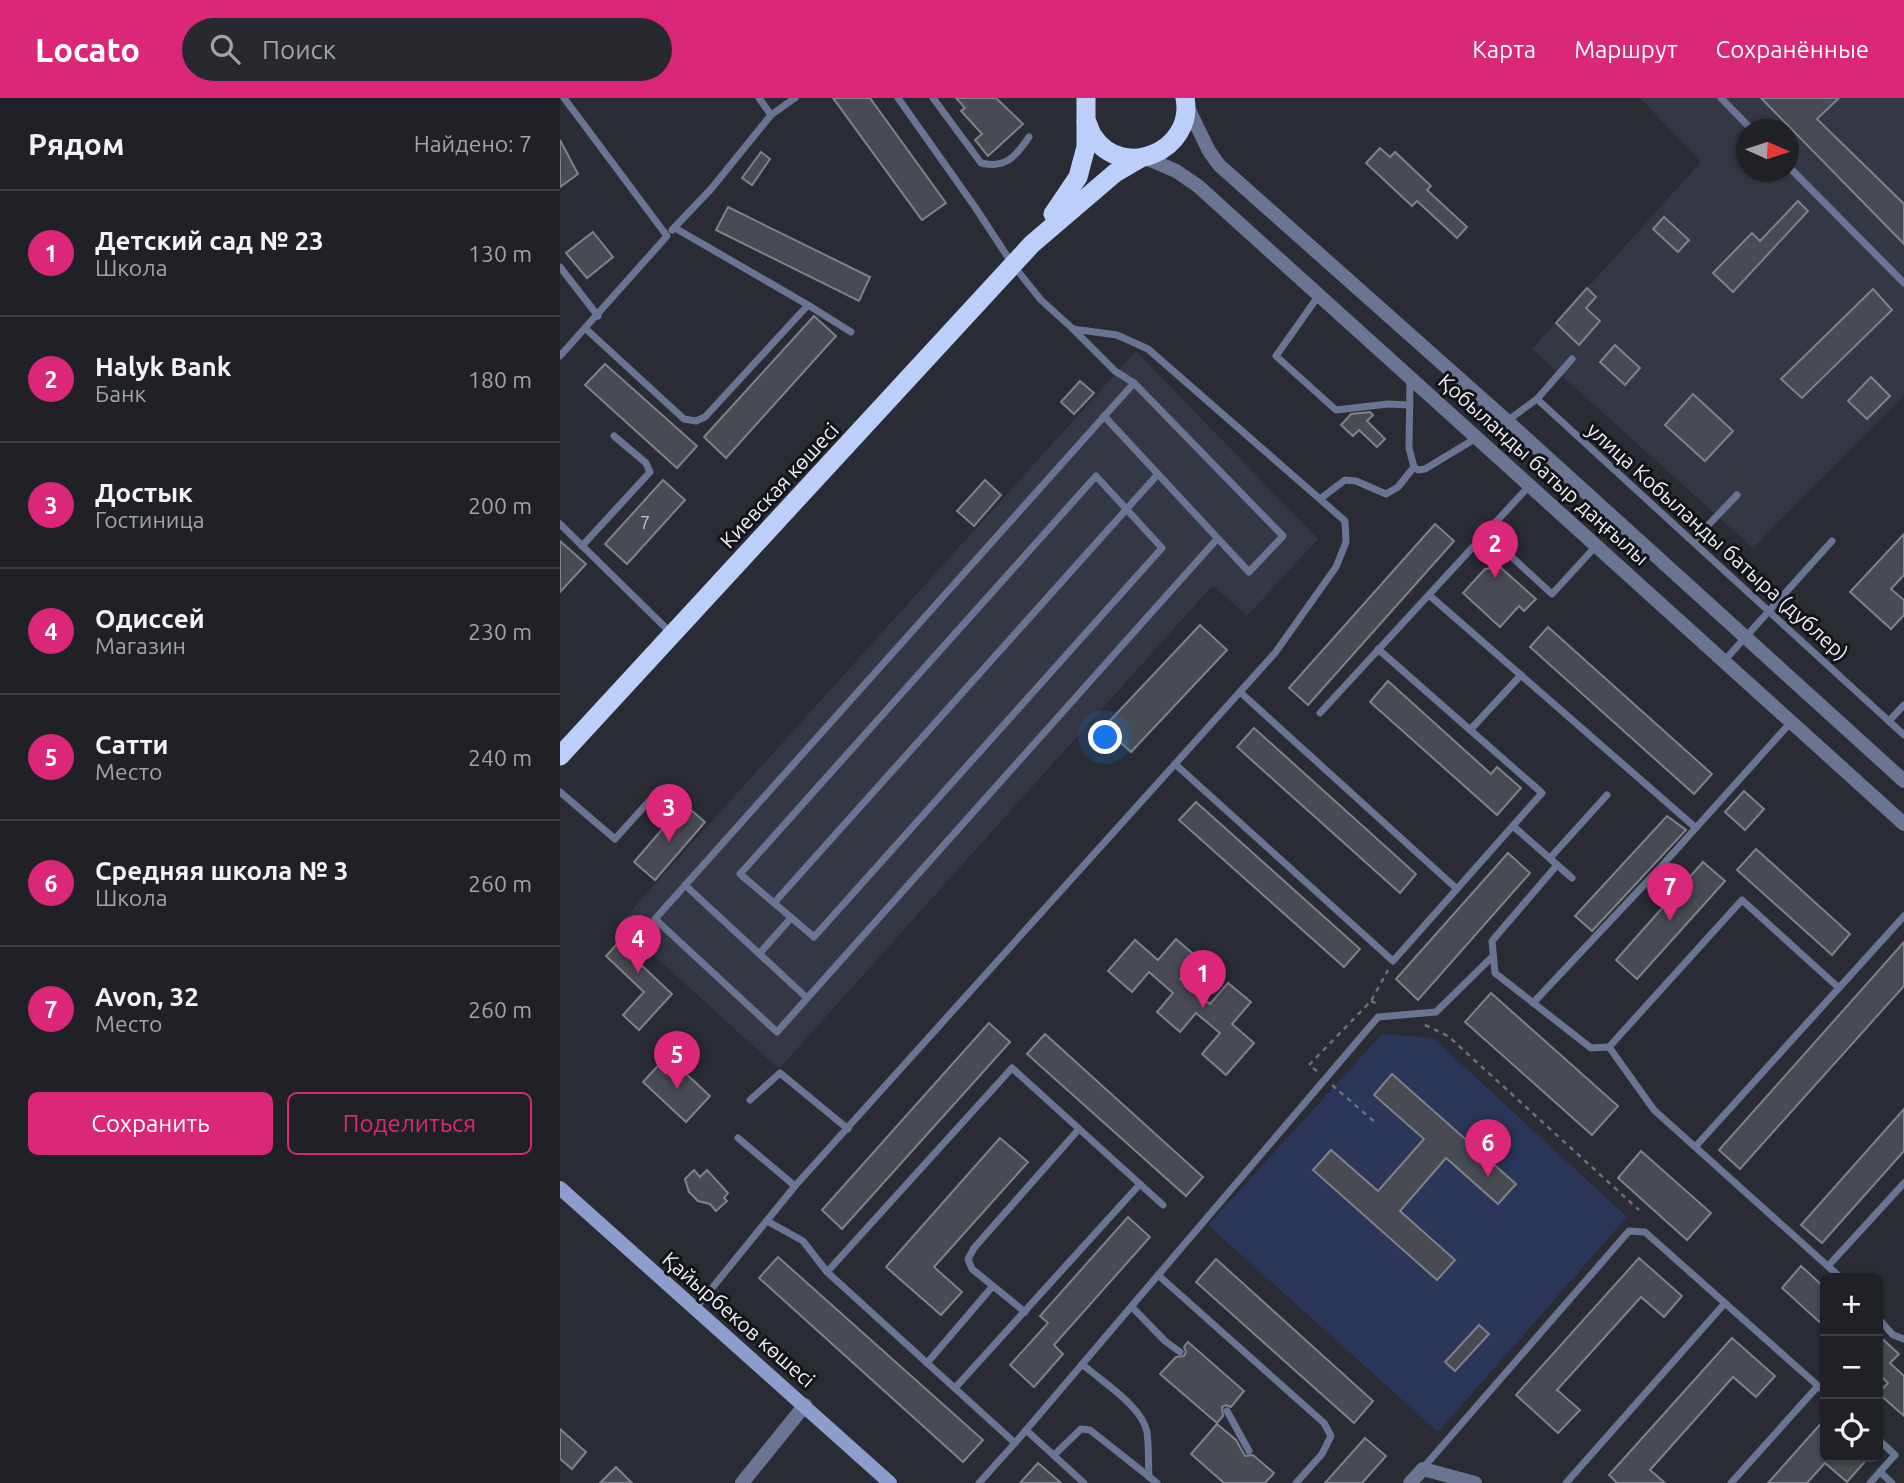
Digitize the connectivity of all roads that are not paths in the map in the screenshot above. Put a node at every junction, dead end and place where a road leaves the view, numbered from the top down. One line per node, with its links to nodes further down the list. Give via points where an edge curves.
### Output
1 (759, 98): 9 (lane)
2 (795, 98): 9 (lane)
3 (898, 98): 17 (lane)
4 (933, 98): 11 (lane, via 982,163 994,166 1016,156)
5 (1721, 98): 10 (lane)
6 (562, 99): 15 (lane)
7 (1186, 100): 12 (highway, via 1184,124 1176,139 1162,151); 33 (street, Қобыланды батыр даңғылы, via 1219,165)
8 (1084, 106): 12 (highway, via 1093,136 1105,149 1121,157); 16 (highway, via 1086,147 1078,177)
9 (771, 115): 14 (lane)
10 (1741, 119)
11 (1029, 137)
12 (1142, 158): 16 (highway, via 1115,173); 20 (street, Қобыланды батыр даңғылы, via 1176,171 1198,186)
13 (1799, 177): 19 (lane)
14 (675, 228): 15 (lane); 21 (lane)
15 (667, 236): 22 (lane)
16 (1032, 244): 17 (highway, Киевская көшесі)
17 (1013, 265): 24 (lane, via 1041,300); 51 (highway, Киевская көшесі)
18 (560, 267): 22 (lane)
19 (1904, 283)
20 (1319, 295): 28 (street, Қобыланды батыр даңғылы); 31 (lane, via 1276,356 1336,410)
21 (808, 304): 23 (lane, via 696,421 684,419); 25 (lane)
22 (597, 316): 23 (lane)
23 (586, 328): 26 (lane)
24 (1073, 329): 29 (lane, via 1115,371); 40 (lane, via 1117,335 1148,349)
25 (851, 332)
26 (560, 356)
27 (1572, 359): 30 (lane)
28 (1410, 377): 31 (lane); 35 (street, Қобыланды батыр даңғылы)
29 (1134, 383): 32 (lane); 43 (lane, via 1283,536 1249,572)
30 (1536, 399): 33 (lane); 44 (lane, улица Кобыланды батыра (дублер))
31 (1410, 405): 36 (lane, via 1409,448)
32 (1104, 416): 37 (lane); 75 (lane)
33 (1507, 421): 52 (street, Қобыланды батыр даңғылы)
34 (614, 436): 47 (lane, via 646,463 650,472)
35 (1478, 437): 36 (lane, via 1425,469); 38 (street, Қобыланды батыр даңғылы)
36 (1414, 467): 40 (lane, via 1386,494 1345,480)
37 (1158, 474): 41 (lane); 43 (lane)
38 (1530, 485): 46 (street, Қобыланды батыр даңғылы); 49 (lane)
39 (1737, 495): 44 (lane)
40 (1320, 499): 56 (lane, via 1345,521 1346,542 1336,567 1275,653)
41 (1127, 509): 77 (lane); 77 (lane, via 1096,476 740,874); 79 (lane, via 1162,548 814,937)
42 (560, 524): 47 (lane)
43 (1217, 539): 83 (lane)
44 (1693, 541): 50 (lane, улица Кобыланды батыра (дублер))
45 (1832, 541): 50 (lane)
46 (1597, 545): 48 (lane, via 1552,594); 54 (street, Қобыланды батыр даңғылы)
47 (582, 546): 51 (lane)
48 (1503, 549)
49 (1429, 594): 53 (lane); 55 (lane)
50 (1768, 611): 52 (lane); 59 (lane, улица Кобыланды батыра (дублер))
51 (673, 634): 63 (highway, Киевская көшесі)
52 (1745, 637): 54 (lane); 65 (street, Қобыланды батыр даңғылы)
53 (1378, 649): 58 (lane); 61 (lane)
54 (1724, 660): 60 (street, Қобыланды батыр даңғылы)
55 (1521, 675): 61 (lane); 71 (lane)
56 (1240, 692): 64 (lane); 76 (lane)
57 (1904, 705): 59 (lane)
58 (1320, 713)
59 (1889, 721): 62 (lane, улица Кобыланды батыра (дублер))
60 (1791, 722): 69 (street, Қобыланды батыр даңғылы); 71 (lane)
61 (1470, 730): 70 (lane, via 1542,793)
62 (1904, 735)
63 (560, 756)
64 (1175, 764): 76 (lane, via 1393,961); 87 (lane)
65 (1904, 781)
66 (659, 790): 67 (lane, via 615,839)
67 (560, 792)
68 (1607, 795): 72 (lane)
69 (1904, 824)
70 (1513, 826): 72 (lane); 76 (lane)
71 (1696, 828): 84 (lane)
72 (1550, 858): 73 (lane)
73 (1557, 864): 74 (lane); 81 (lane, via 1492,941)
74 (1572, 878)
75 (685, 885): 80 (lane); 83 (lane, via 655,919 776,1032)
76 (1457, 889)
77 (774, 904): 79 (lane)
78 (1904, 916): 82 (lane)
79 (791, 918): 80 (lane)
80 (759, 954): 83 (lane)
81 (1493, 956): 84 (lane, via 1495,973); 100 (lane, via 1436,1012 1378,1017)
82 (1839, 988): 85 (lane, via 1742,900); 90 (lane)
83 (807, 998)
84 (1533, 1003): 85 (lane, via 1591,1048)
85 (1609, 1047): 90 (lane, via 1654,1110)
86 (750, 1100): 87 (lane, via 780,1073)
87 (848, 1129): 93 (lane)
88 (1079, 1129): 92 (lane); 98 (lane, via 1012,1068); 101 (lane, via 974,1248 968,1259 972,1269)
89 (738, 1138): 93 (lane)
90 (1696, 1146): 97 (lane)
91 (1904, 1183): 97 (lane)
92 (1140, 1184): 95 (lane); 105 (lane)
93 (795, 1186): 96 (lane)
94 (560, 1188): 104 (main road, Қайырбеков көшесі)
95 (1163, 1205)
96 (767, 1221): 98 (lane, via 803,1241); 104 (lane)
97 (1829, 1265): 99 (lane)
98 (827, 1272): 109 (lane)
99 (1836, 1273)
100 (1158, 1275): 103 (lane); 128 (lane, via 1324,1423 1331,1436 1322,1454)
101 (992, 1287): 105 (lane); 109 (lane)
102 (1725, 1303): 111 (lane); 120 (lane, via 1646,1232 1629,1231); 131 (lane)
103 (1132, 1307): 108 (lane); 110 (lane)
104 (695, 1309): 113 (main road, Қайырбеков көшесі)
105 (1025, 1312): 112 (lane)
106 (1883, 1324): 107 (lane)
107 (1904, 1339)
108 (1180, 1352)
109 (928, 1363): 112 (lane)
110 (1082, 1364): 115 (lane); 122 (lane, via 1143,1420)
111 (1818, 1386): 132 (lane)
112 (955, 1388): 116 (lane)
113 (805, 1405): 123 (street); 124 (main road, Қайырбеков көшесі)
114 (1227, 1411): 118 (lane)
115 (1026, 1430): 116 (lane); 119 (lane)
116 (1015, 1443): 125 (lane)
117 (1883, 1444): 121 (lane, via 1895,1455)
118 (1249, 1451)
119 (1054, 1455): 122 (lane, via 1081,1429 1090,1430); 126 (lane)
120 (1423, 1469): 129 (street); 130 (street)
121 (1880, 1472): 133 (lane); 134 (lane)
122 (1149, 1477): 127 (lane)
123 (742, 1483)
124 (890, 1483)
125 (979, 1483)
126 (1084, 1483)
127 (1157, 1483)
128 (1296, 1483)
129 (1410, 1483)
130 (1475, 1483)
131 (1566, 1483)
132 (1731, 1483)
133 (1870, 1483)
134 (1892, 1483)

